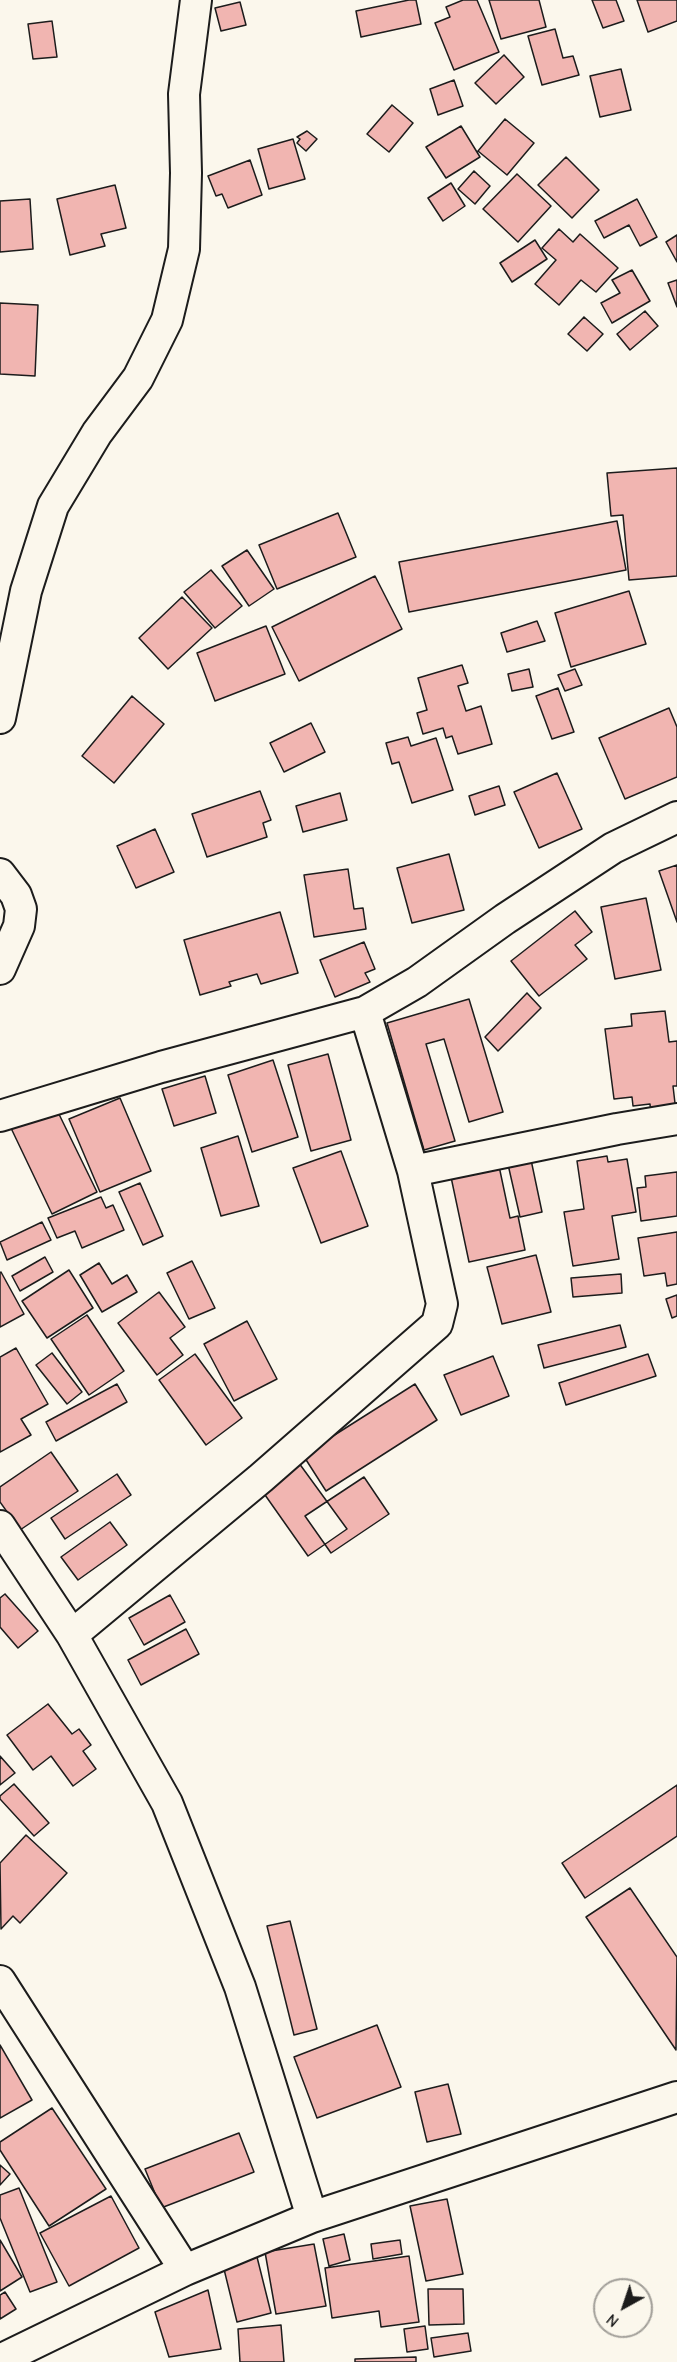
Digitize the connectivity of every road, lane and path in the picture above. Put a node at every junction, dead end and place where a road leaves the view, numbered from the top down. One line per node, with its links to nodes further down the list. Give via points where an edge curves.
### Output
1 (196, 0): 2 (street, via 184,94 184,249 167,320 138,378 97,433 53,506 26,591)
2 (0, 718)
3 (677, 817): 6 (street, via 613,848 417,982)
4 (0, 874): 5 (street, via 21,909 19,926)
5 (0, 969)
6 (365, 1012): 7 (street, via 161,1067); 9 (street)
7 (0, 1116)
8 (677, 1119): 9 (street)
9 (413, 1171): 11 (street, via 442,1304 436,1324 261,1478)
10 (0, 1526): 11 (street)
11 (72, 1635): 14 (street, via 167,1803 240,1988)
12 (0, 1981): 15 (street)
13 (677, 2097): 14 (street)
14 (312, 2217): 15 (street)
15 (185, 2270): 16 (street)
16 (0, 2360)

